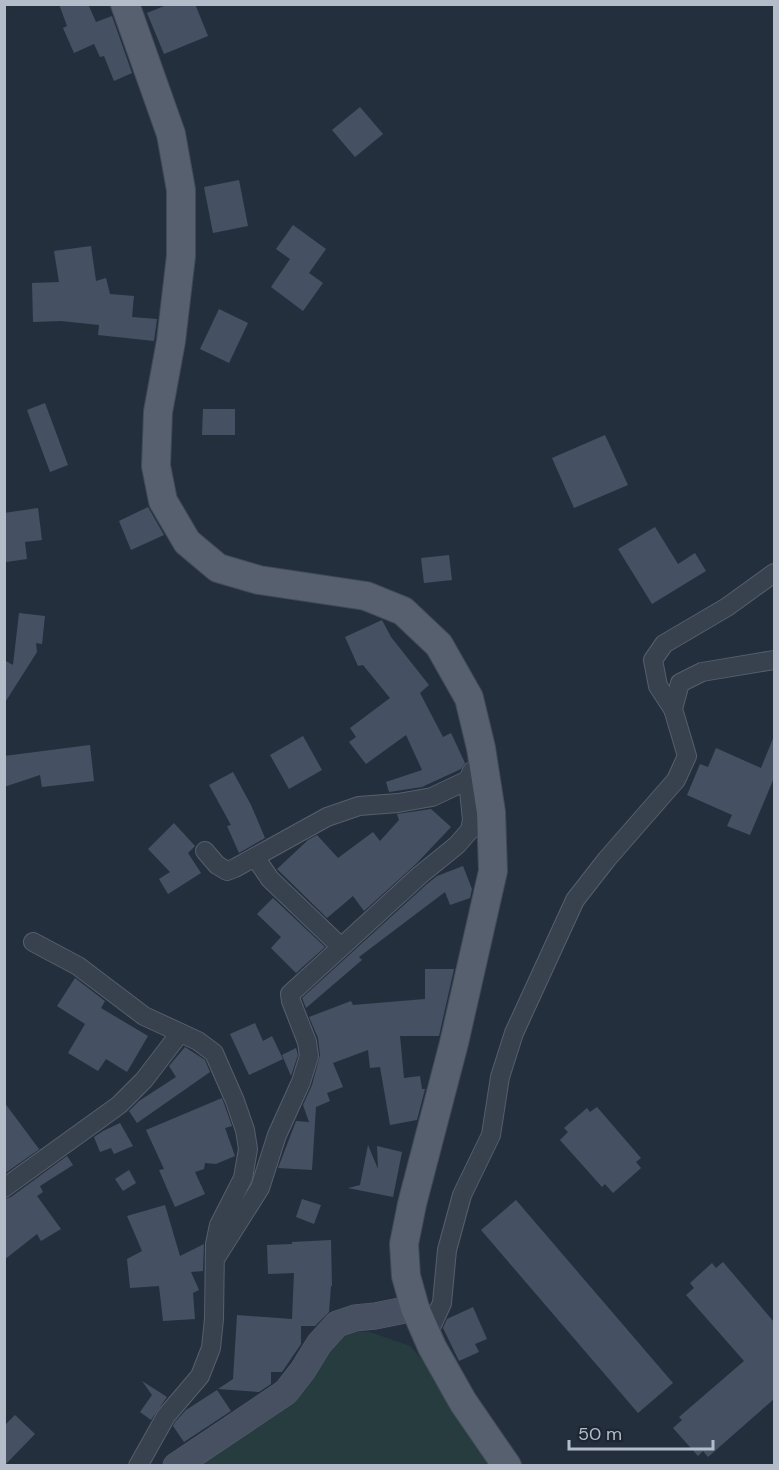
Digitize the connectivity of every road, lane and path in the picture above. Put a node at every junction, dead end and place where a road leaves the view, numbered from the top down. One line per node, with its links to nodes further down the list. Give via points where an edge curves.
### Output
1 (125, 4): 5 (main road, via 171,134 181,190 181,256 158,412 156,466 163,501 187,542 218,568 259,580 366,596 403,611 439,645 469,698)
2 (774, 573): 4 (street, via 727,607 664,644 653,660 657,686)
3 (774, 660): 4 (street, via 702,672 680,683)
4 (673, 709): 15 (street, via 687,756 676,780 575,900 514,1033 500,1077 491,1135 462,1195 447,1250 442,1303)
5 (481, 748): 6 (street); 14 (main road, via 491,812 493,871 404,1244 406,1276)
6 (468, 780): 8 (street, via 432,797 359,806 327,817); 10 (street, via 470,830)
7 (205, 851): 8 (street, via 227,871)
8 (255, 857): 10 (street, via 270,879)
9 (33, 942): 11 (street, via 78,966 144,1016)
10 (341, 947): 13 (street, via 290,994 309,1056 260,1188)
11 (180, 1033): 12 (street, via 119,1105); 13 (street, via 214,1053 236,1101 248,1149 243,1178 219,1225)
12 (4, 1188)
13 (215, 1260): 16 (street, via 214,1319 208,1357 200,1376 166,1416)
14 (415, 1308): 15 (main road); 17 (street, via 337,1324 286,1392)
15 (427, 1335): 18 (main road, via 463,1402)
16 (138, 1466)
17 (176, 1466)
18 (507, 1466)

